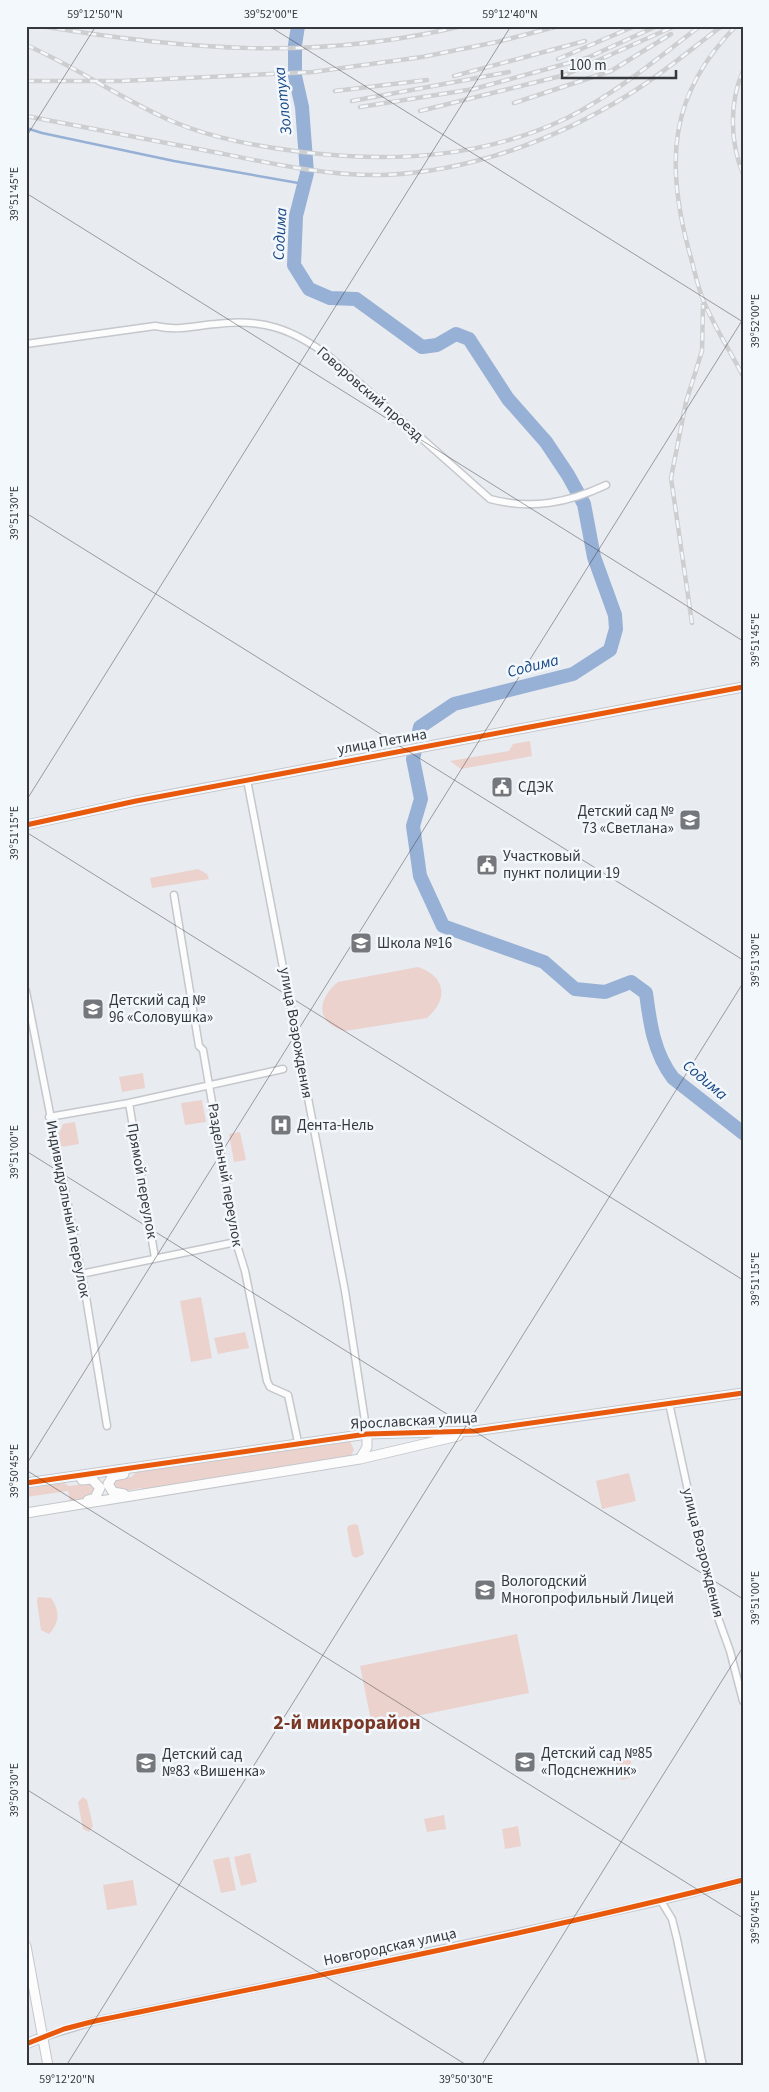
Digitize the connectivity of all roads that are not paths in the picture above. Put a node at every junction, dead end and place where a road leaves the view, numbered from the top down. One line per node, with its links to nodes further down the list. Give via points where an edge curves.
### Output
1 (26, 344): 2 (street, Говоровский проезд, via 155,326 175,330 240,321 270,325 310,341 490,500 530,506 572,499)
2 (606, 485)
3 (743, 687): 4 (street, улица Петина)
4 (247, 780): 5 (street, улица Петина); 19 (street, улица Возрождения, via 345,1291)
5 (26, 825)
6 (174, 895): 9 (street, Раздельный переулок, via 199,1046 204,1050)
7 (26, 991): 11 (street, Индивидуальный переулок)
8 (283, 1069): 9 (street)
9 (210, 1086): 10 (street); 12 (street, Раздельный переулок)
10 (129, 1103): 11 (street); 13 (street, Прямой переулок)
11 (49, 1117): 14 (street, Индивидуальный переулок)
12 (236, 1242): 13 (street); 20 (street, Раздельный переулок, via 245,1271 267,1382 270,1387 288,1395)
13 (155, 1258): 14 (street)
14 (81, 1274): 17 (street, Индивидуальный переулок)
15 (743, 1394): 16 (street, Ярославская улица)
16 (669, 1403): 18 (street, Ярославская улица); 28 (street, улица Возрождения, via 712,1601)
17 (107, 1426)
18 (475, 1432): 19 (street, Ярославская улица); 21 (street, Ярославская улица)
19 (367, 1434): 20 (street, Ярославская улица); 21 (street, via 367,1447)
20 (298, 1442): 22 (street, Ярославская улица)
21 (360, 1459): 25 (street, Ярославская улица)
22 (134, 1467): 23 (street, Ярославская улица); 25 (street, Ярославская улица, via 130,1473 113,1476 109,1480 109,1488 116,1494 140,1491)
23 (68, 1477): 24 (street, Ярославская улица); 26 (street, Ярославская улица, via 72,1482 92,1479 99,1485 95,1498 82,1501)
24 (26, 1483)
25 (142, 1494): 26 (street, Ярославская улица)
26 (80, 1505): 27 (street, Ярославская улица)
27 (26, 1513)
28 (743, 1701)
29 (743, 1880): 30 (street, Новгородская улица)
30 (661, 1901): 32 (street, Новгородская улица, via 95,2021); 35 (street, via 672,1919)
31 (26, 1946): 32 (street)
32 (43, 2037): 33 (street); 34 (street)
33 (26, 2044)
34 (48, 2066)
35 (703, 2066)

